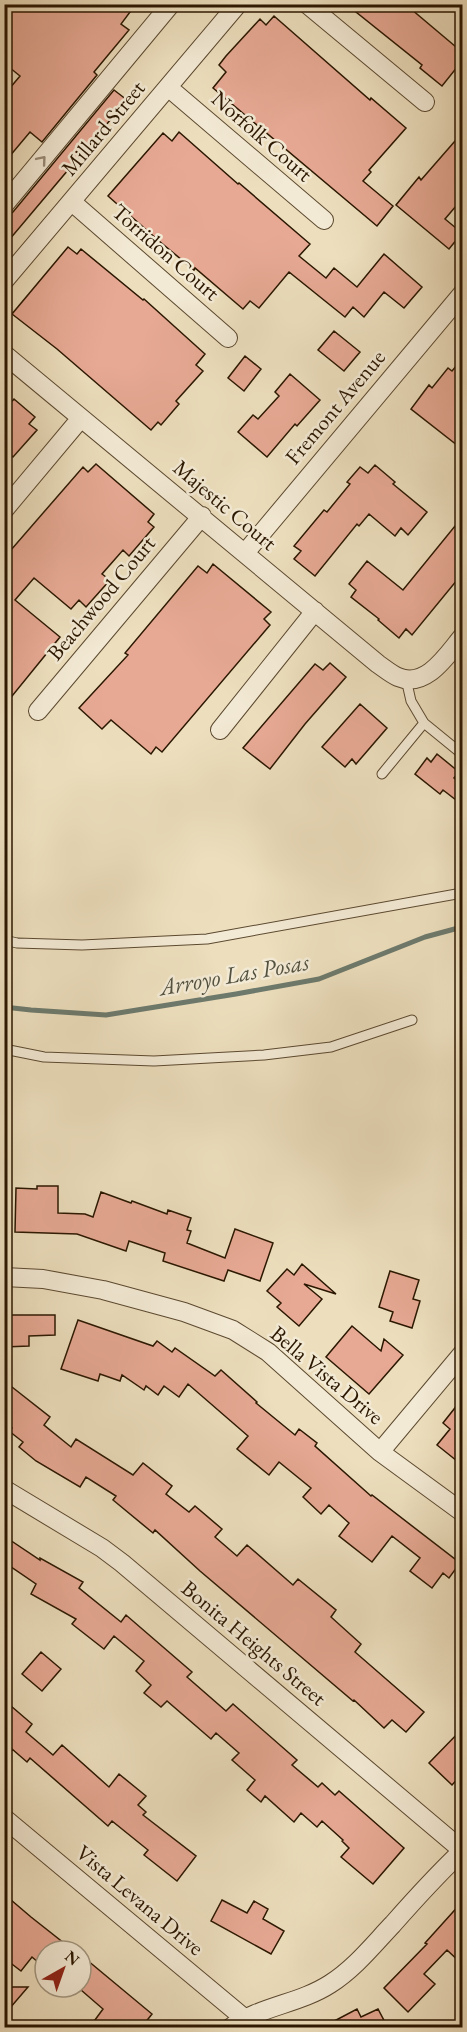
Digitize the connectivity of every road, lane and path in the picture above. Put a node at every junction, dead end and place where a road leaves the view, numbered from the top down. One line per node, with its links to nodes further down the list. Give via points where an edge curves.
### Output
1 (171, 4): 7 (street, one-way to 1)
2 (238, 4): 4 (street, Millard Street)
3 (307, 4): 5 (street)
4 (169, 88): 6 (street, Millard Street); 8 (street, Norfolk Court)
5 (425, 102)
6 (72, 202): 9 (street, Millard Street); 11 (street, Torridon Court)
7 (4, 206)
8 (324, 220)
9 (4, 281)
10 (462, 294): 16 (street, Fremont Avenue)
11 (228, 338)
12 (4, 354): 13 (street, Majestic Court)
13 (81, 418): 14 (street); 15 (street, Majestic Court)
14 (4, 510)
15 (202, 516): 16 (street, Majestic Court); 20 (street, Beachwood Court)
16 (245, 553): 17 (street, Majestic Court)
17 (315, 611): 19 (street, Majestic Court, via 378,664 398,677); 22 (street)
18 (462, 637): 19 (street, via 436,668)
19 (414, 678): 21 (lane, via 411,701)
20 (38, 711)
21 (424, 723): 23 (lane); 24 (lane)
22 (220, 730)
23 (462, 754)
24 (382, 774)
25 (462, 893): 26 (lane, via 207,939 82,945)
26 (4, 940)
27 (412, 1020): 28 (lane, via 331,1047 264,1054 154,1061 44,1057)
28 (4, 1049)
29 (4, 1277): 31 (street, Bella Vista Drive, via 43,1279 103,1290 233,1330 268,1352)
30 (462, 1354): 31 (street)
31 (380, 1452): 33 (street, Bella Vista Drive)
32 (4, 1489): 35 (street, Bonita Heights Street, via 122,1563)
33 (462, 1512)
34 (4, 1818): 36 (street, Vista Levana Drive)
35 (462, 1850): 36 (street, via 357,1963 312,1994)
36 (237, 2023)

